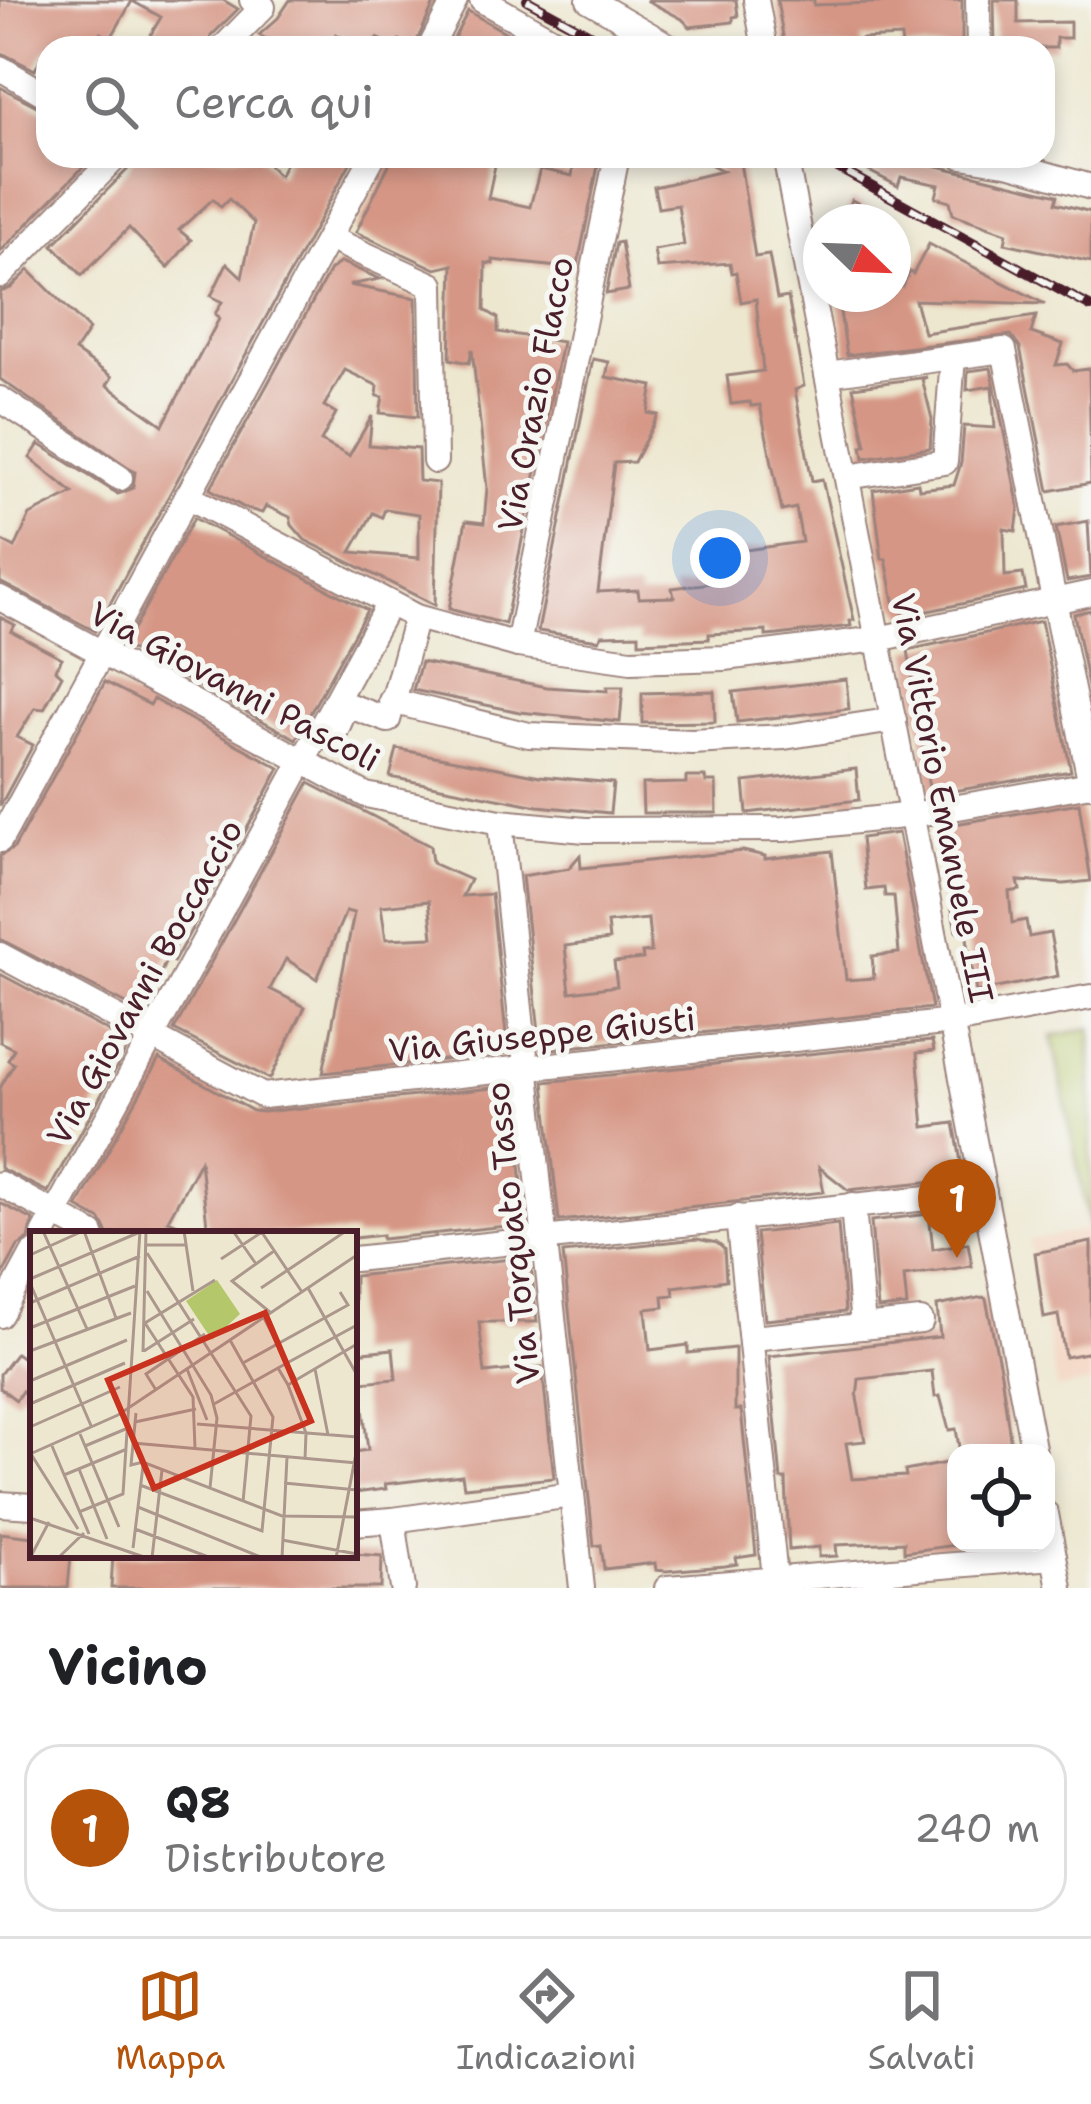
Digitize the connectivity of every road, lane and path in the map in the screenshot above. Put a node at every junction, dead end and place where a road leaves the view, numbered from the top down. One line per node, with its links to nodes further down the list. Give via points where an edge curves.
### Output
1 (252, 0): 7 (street, via 263,7)
2 (455, 0): 8 (street)
3 (482, 0): 9 (street)
4 (756, 0): 11 (street)
5 (978, 0): 12 (street)
6 (598, 2): 10 (street)
7 (235, 36)
8 (436, 36)
9 (546, 36)
10 (653, 36)
11 (763, 36)
12 (979, 36)
13 (0, 68): 14 (street)
14 (36, 89)
15 (105, 168): 22 (street)
16 (367, 168): 21 (street)
17 (615, 168): 36 (street, Via Orazio Flacco)
18 (786, 168): 24 (street, Via Vittorio Emanuele III)
19 (1035, 168): 20 (street)
20 (1091, 187)
21 (329, 238): 26 (street, via 432,285); 29 (street)
22 (0, 276)
23 (953, 357): 24 (street); 27 (street, via 944,462); 32 (street, via 1004,350)
24 (827, 374): 27 (street, Via Vittorio Emanuele III)
25 (0, 399): 28 (street)
26 (435, 461)
27 (847, 477): 35 (street, Via Vittorio Emanuele III)
28 (120, 478)
29 (187, 496): 33 (street); 37 (street)
30 (1091, 593): 32 (street)
31 (0, 598): 37 (street, Via Giovanni Pascoli)
32 (1052, 600): 35 (street); 41 (street)
33 (389, 603): 34 (street); 40 (street)
34 (416, 617): 36 (street); 38 (street)
35 (878, 639): 36 (street, via 631,661); 39 (street, Via Vittorio Emanuele III)
36 (518, 645)
37 (100, 654): 40 (street, Via Giovanni Pascoli); 44 (street)
38 (391, 701): 39 (street, via 529,735 692,742); 40 (street, via 388,720 347,705)
39 (894, 720): 42 (street, Via Vittorio Emanuele III)
40 (310, 766): 43 (street, Via Giovanni Pascoli, via 366,795); 48 (street, Via Giovanni Boccaccio)
41 (1091, 785): 42 (street, Via Giovanni Pascoli)
42 (912, 815): 43 (street, Via Giovanni Pascoli, via 784,830); 47 (street, Via Vittorio Emanuele III)
43 (500, 822): 49 (street, Via Torquato Tasso)
44 (0, 841)
45 (0, 955): 48 (street, Via Giuseppe Giusti)
46 (1091, 997): 47 (street, Via Giuseppe Giusti)
47 (953, 1022): 49 (street, Via Giuseppe Giusti); 51 (street, Via Vittorio Emanuele III)
48 (152, 1036): 49 (street, Via Giuseppe Giusti, via 263,1096); 54 (street, Via Giovanni Boccaccio)
49 (529, 1070): 56 (street, Via Torquato Tasso)
50 (0, 1184): 54 (street)
51 (984, 1192): 52 (street); 63 (street, Via Vittorio Emanuele III)
52 (853, 1205): 53 (street); 61 (street)
53 (738, 1217): 56 (street); 62 (street)
54 (50, 1224): 55 (street)
55 (79, 1231)
56 (546, 1238): 57 (street); 65 (street, Via Torquato Tasso)
57 (357, 1259)
58 (30, 1260): 59 (street)
59 (0, 1315)
60 (921, 1321): 61 (street)
61 (863, 1327): 62 (street)
62 (752, 1338): 71 (street)
63 (1032, 1444)
64 (0, 1485): 66 (street)
65 (572, 1495): 67 (street); 73 (street, Via Torquato Tasso)
66 (18, 1505)
67 (393, 1520): 68 (street); 72 (street)
68 (357, 1523)
69 (1053, 1552): 70 (street)
70 (1054, 1557): 71 (street); 75 (street)
71 (776, 1583): 74 (street)
72 (404, 1588)
73 (582, 1588)
74 (667, 1588)
75 (1060, 1588)

